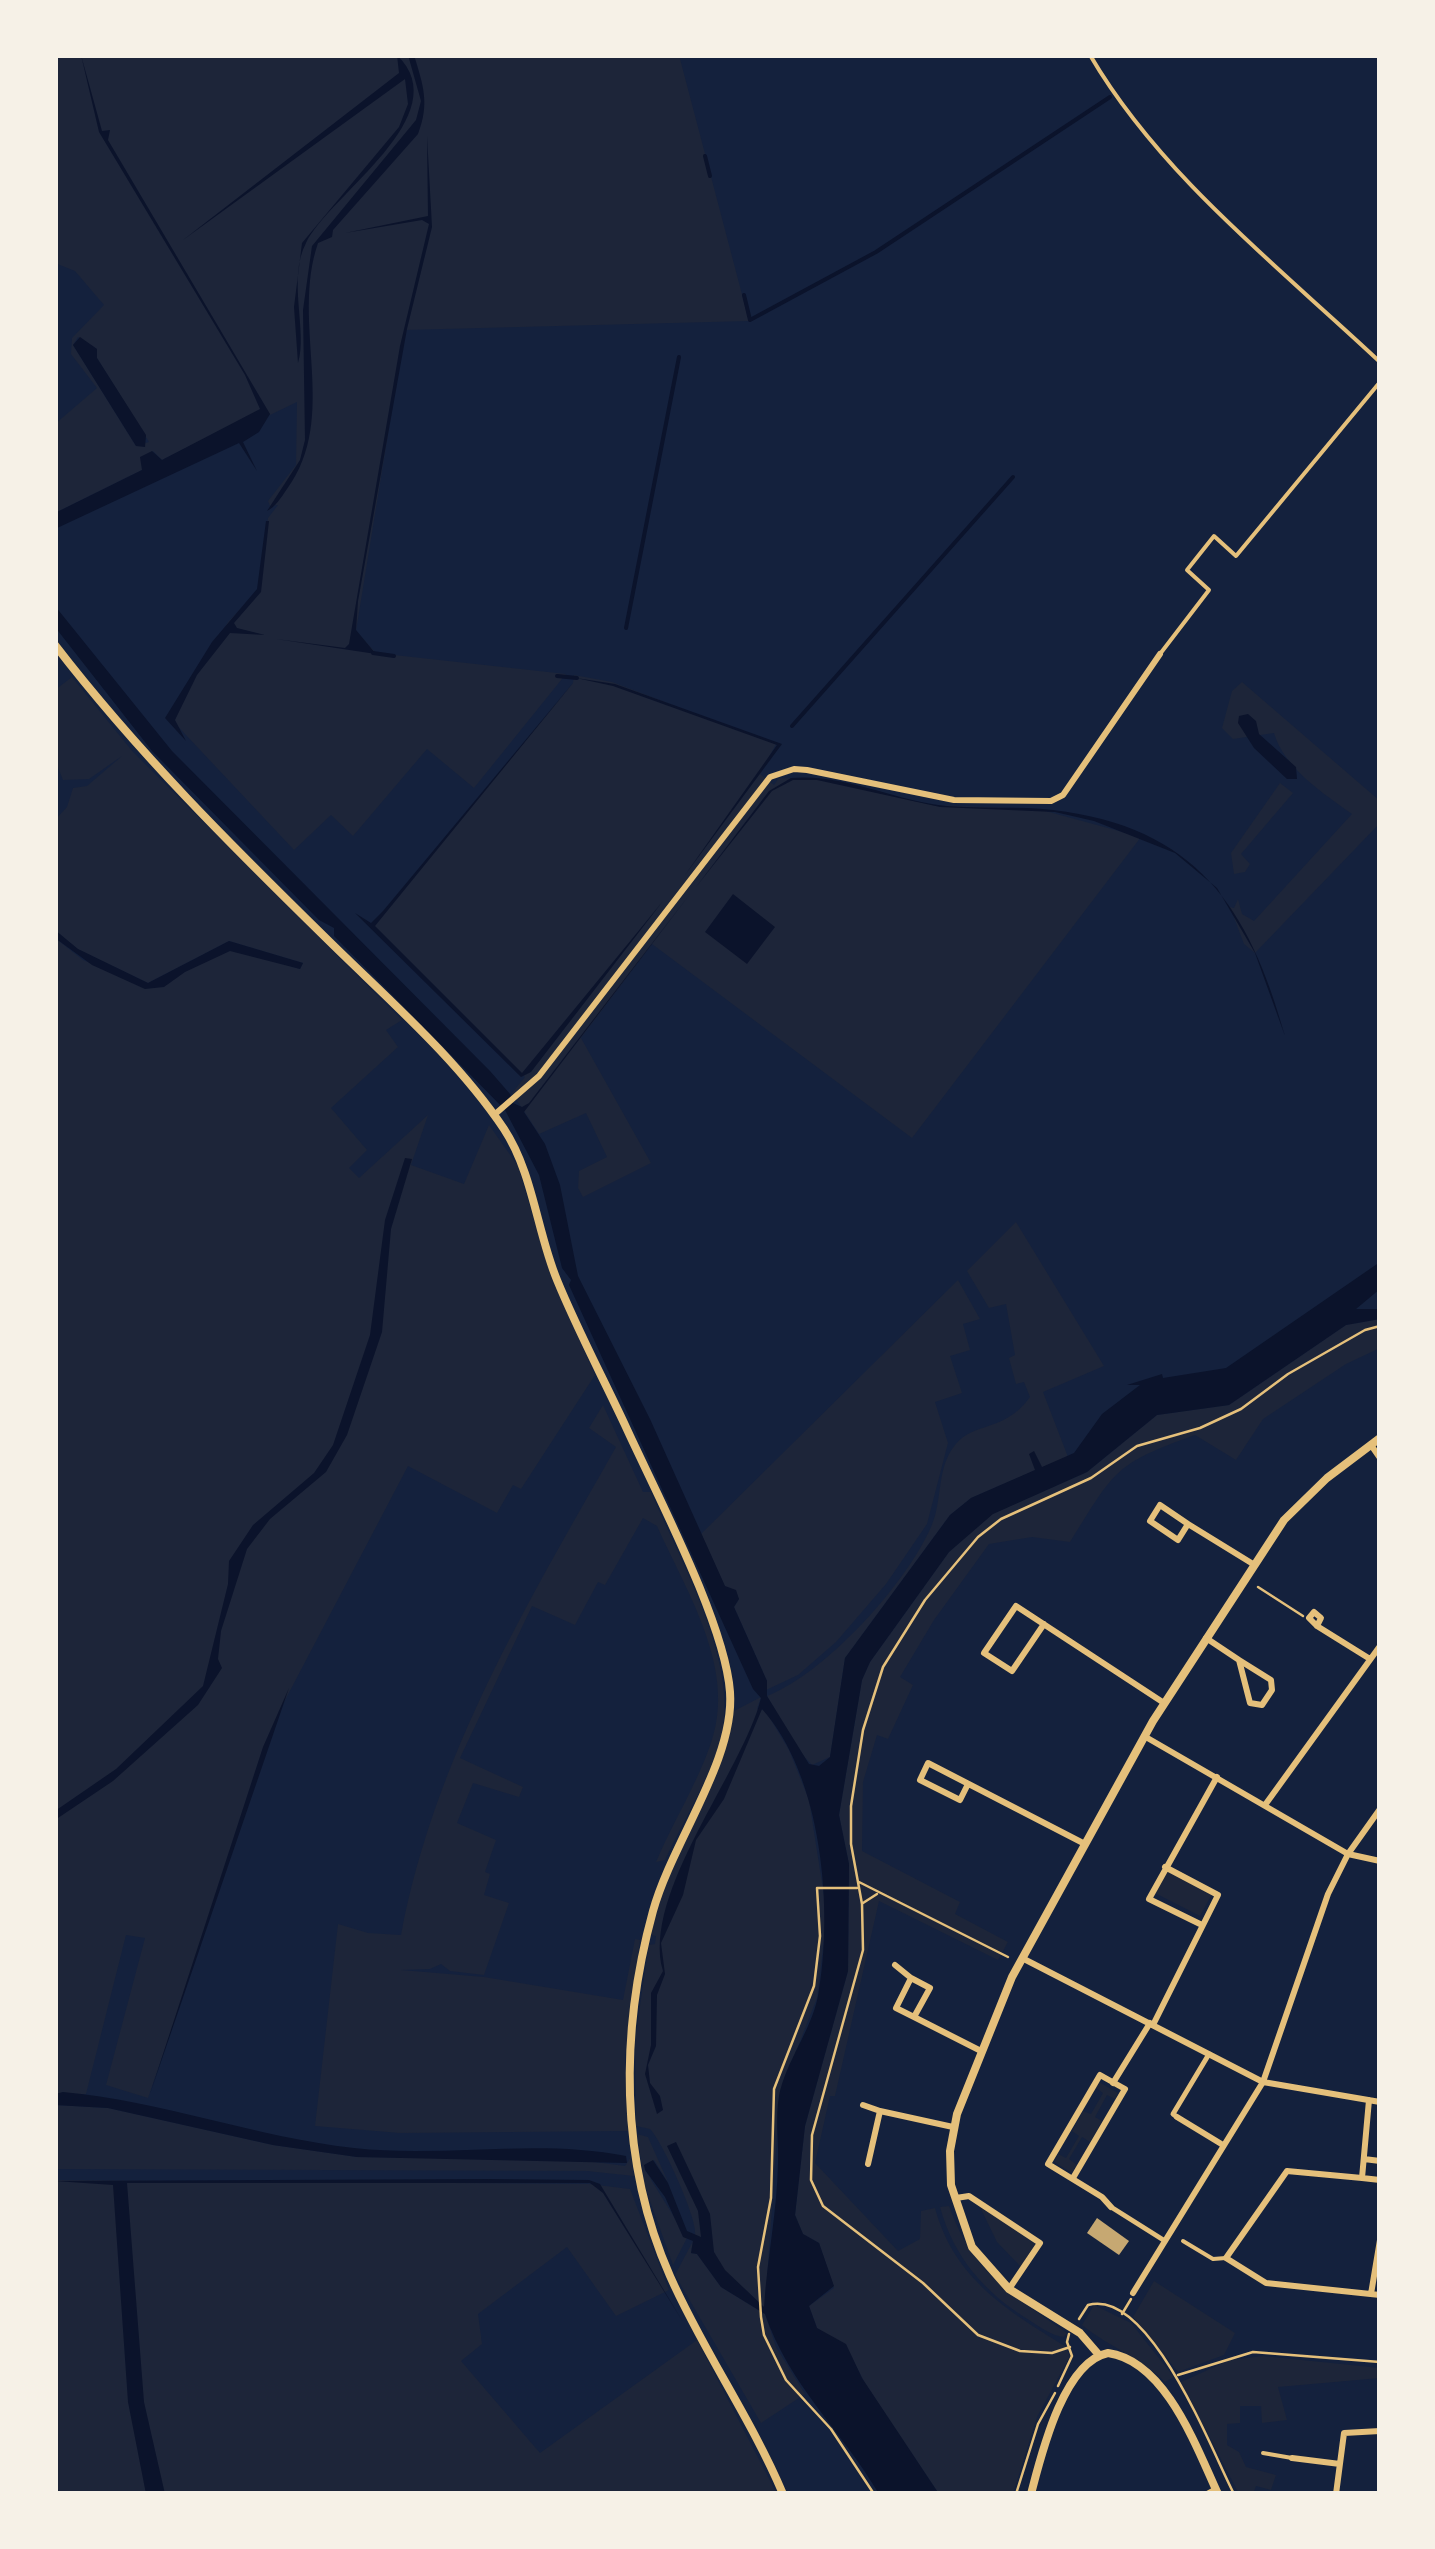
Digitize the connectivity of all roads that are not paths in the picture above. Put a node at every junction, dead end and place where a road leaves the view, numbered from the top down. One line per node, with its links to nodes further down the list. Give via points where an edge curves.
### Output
1 (1090, 55): 2 (lane, via 1118,102 1206,199)
2 (1380, 362)
3 (1380, 382): 5 (lane, via 1236,556 1214,536 1186,570 1208,590)
4 (55, 645): 6 (street, via 146,757)
5 (1160, 654): 6 (street, via 1062,794 1050,801 954,800 808,770 770,777 566,1042)
6 (494, 1115): 66 (street, via 514,1148 556,1277 675,1537 727,1672 730,1703 722,1746 668,1862 647,1935 630,2043 630,2107 640,2182 662,2255)
7 (1380, 1438): 8 (street)
8 (1371, 1444): 9 (street); 11 (street, via 1299,1503)
9 (1380, 1458)
10 (1188, 1524): 10 (street, via 1178,1540 1150,1522 1160,1506); 11 (street)
11 (1253, 1564): 14 (street)
12 (1044, 1624): 12 (street, via 1016,1606 984,1653 1012,1671); 18 (street)
13 (1317, 1626): 16 (street)
14 (1206, 1638): 17 (street); 18 (street)
15 (1380, 1646): 16 (street)
16 (1370, 1659): 22 (street)
17 (1239, 1660): 17 (street, via 1250,1703 1262,1705 1270,1680)
18 (1164, 1703): 19 (street)
19 (1144, 1736): 20 (street); 24 (street)
20 (1217, 1778): 22 (street); 27 (street)
21 (968, 1784): 21 (street, via 928,1763 920,1780 960,1800); 24 (street)
22 (1265, 1806): 25 (street)
23 (1380, 1809): 25 (street)
24 (1083, 1843): 29 (street)
25 (1348, 1854): 26 (street); 36 (street)
26 (1380, 1860)
27 (1165, 1868): 28 (street, via 1149,1898); 28 (street, via 1218,1895)
28 (1202, 1925): 33 (street)
29 (1022, 1958): 33 (street); 34 (street)
30 (894, 1966): 31 (street)
31 (911, 1978): 32 (street, via 896,2008); 32 (street, via 930,1988)
32 (914, 2017): 34 (street)
33 (1151, 2024): 35 (street); 37 (street)
34 (979, 2050): 43 (street)
35 (1209, 2054): 36 (street); 42 (street, via 1173,2114)
36 (1263, 2082): 38 (street); 44 (street)
37 (1114, 2083): 48 (street, via 1124,2089); 48 (street, via 1100,2075 1048,2164)
38 (1369, 2100): 39 (street); 45 (street)
39 (1380, 2102)
40 (863, 2105): 41 (street)
41 (880, 2111): 43 (street); 47 (street)
42 (1178, 2117): 44 (street)
43 (953, 2127): 51 (street)
44 (1223, 2145): 54 (street)
45 (1364, 2160): 46 (street); 49 (street)
46 (1380, 2161)
47 (868, 2164)
48 (1073, 2178): 52 (street)
49 (1362, 2178): 50 (street); 56 (street, via 1287,2171)
50 (1380, 2180)
51 (954, 2199): 57 (street, via 972,2247); 57 (street, via 969,2196 1040,2243)
52 (1111, 2207): 54 (street)
53 (1380, 2240): 59 (street)
54 (1165, 2241): 58 (street)
55 (1183, 2241): 56 (lane, via 1213,2259)
56 (1227, 2257): 59 (street, via 1266,2283)
57 (1009, 2288): 60 (street, via 1080,2333)
58 (1133, 2293)
59 (1376, 2294)
60 (1098, 2355): 65 (street, via 1128,2362 1170,2398); 67 (street, via 1060,2405)
61 (1380, 2431): 64 (street, via 1344,2433)
62 (1263, 2453): 63 (lane)
63 (1292, 2458): 64 (street)
64 (1340, 2464): 68 (street)
65 (1214, 2492)
66 (783, 2494)
67 (1031, 2494)
68 (1336, 2494)

